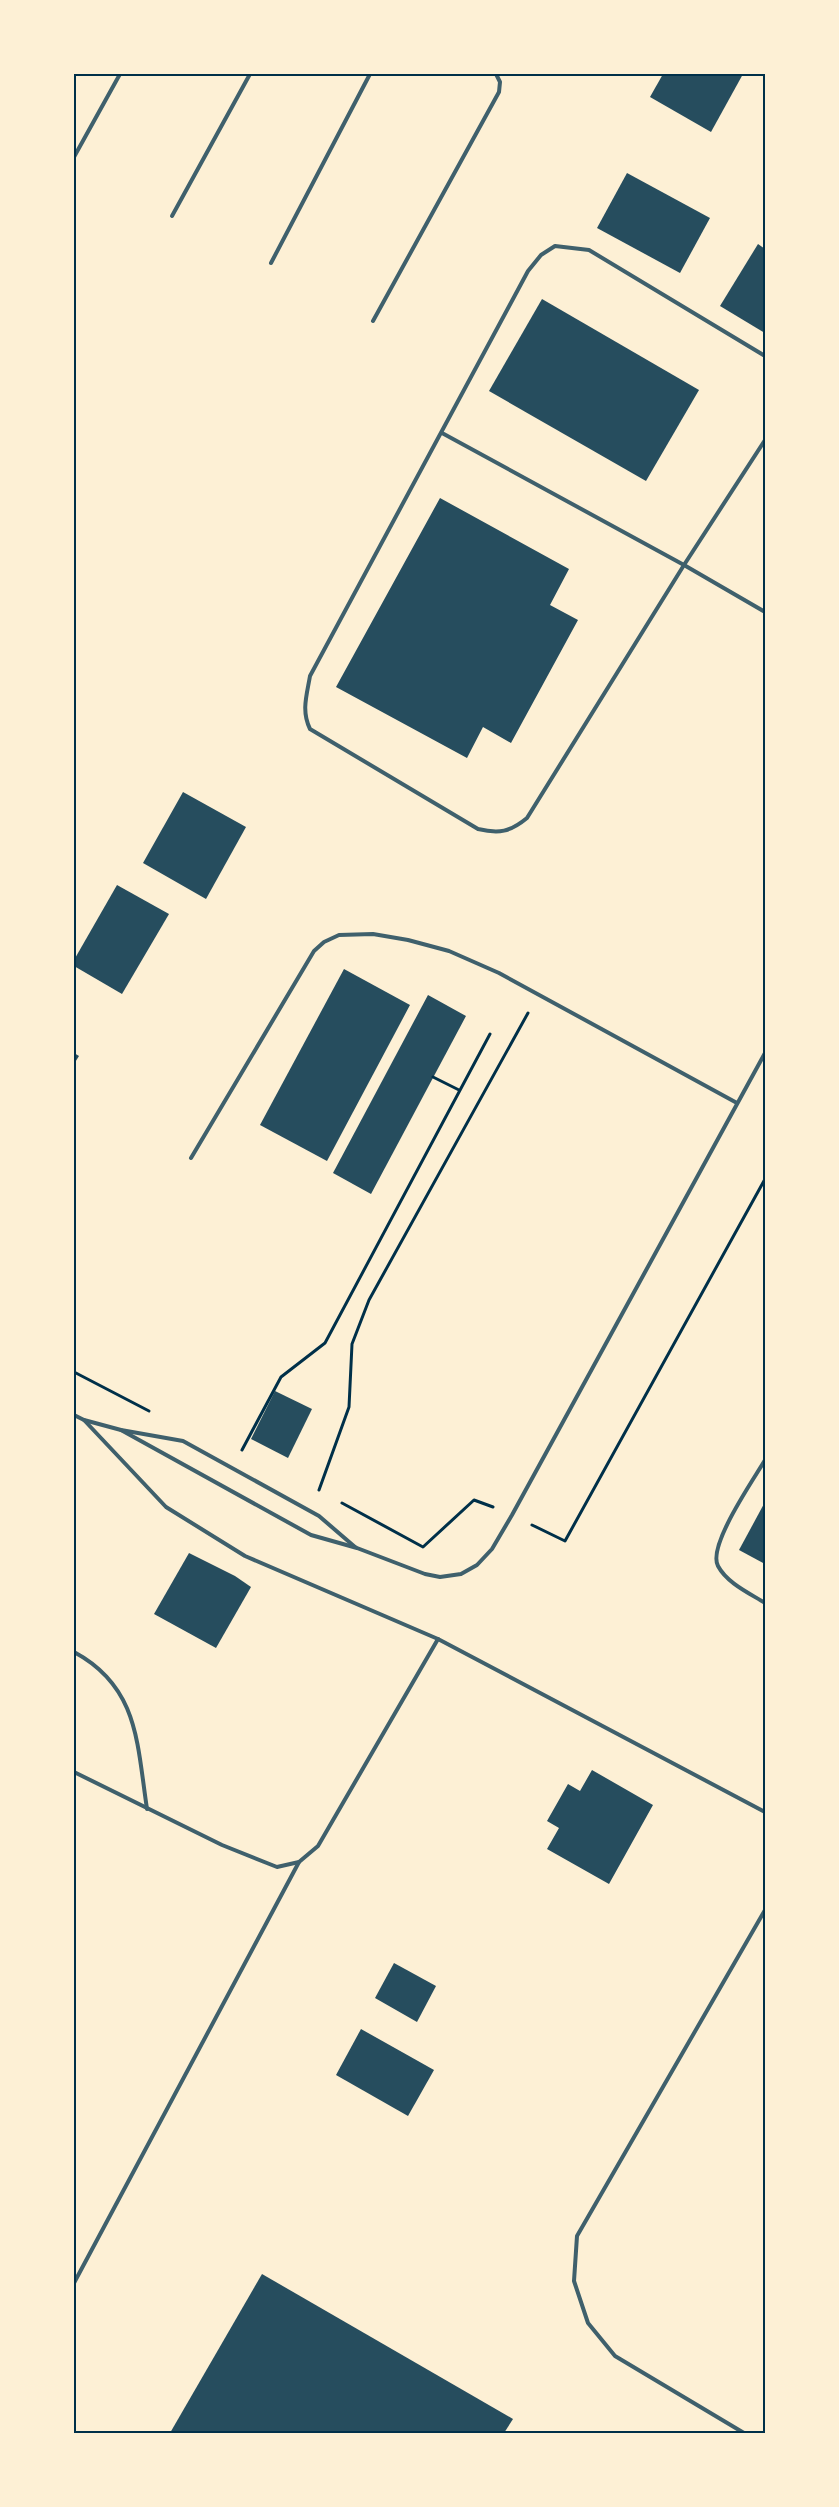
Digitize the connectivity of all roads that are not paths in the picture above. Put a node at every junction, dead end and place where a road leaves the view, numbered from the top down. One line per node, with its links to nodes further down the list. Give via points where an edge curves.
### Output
1 (120, 74): 5 (lane)
2 (250, 74): 6 (lane)
3 (370, 74): 7 (lane)
4 (496, 74): 8 (lane, via 500,82 499,92)
5 (74, 157)
6 (172, 216)
7 (270, 263)
8 (372, 321)
9 (765, 356): 10 (lane, via 589,250 555,246 541,255 528,271)
10 (442, 433): 12 (lane); 12 (lane, via 310,676 305,718 310,729 324,739 478,829 506,832 527,818)
11 (765, 440): 12 (lane)
12 (684, 565): 13 (lane)
13 (765, 612)
14 (765, 1053): 15 (lane)
15 (737, 1102): 16 (lane, via 499,973 449,951 373,934 339,935 314,951); 21 (lane, via 492,1549 477,1565 461,1574 440,1577)
16 (191, 1158)
17 (74, 1415): 18 (lane)
18 (84, 1420): 19 (lane); 23 (lane, via 166,1507 245,1556)
19 (121, 1430): 21 (lane, via 311,1534); 21 (lane, via 183,1441 319,1516)
20 (765, 1460): 22 (lane, via 724,1532 716,1564 725,1577)
21 (357, 1548)
22 (765, 1603)
23 (438, 1639): 27 (lane); 28 (lane, via 318,1846)
24 (74, 1652): 26 (lane, via 107,1675 125,1699 133,1726)
25 (74, 1772): 26 (lane)
26 (147, 1809): 28 (lane, via 250,1858 277,1867)
27 (765, 1812)
28 (299, 1862): 30 (lane)
29 (765, 1910): 31 (lane, via 577,2236 574,2281 588,2323 616,2356)
30 (74, 2283)
31 (744, 2433)

